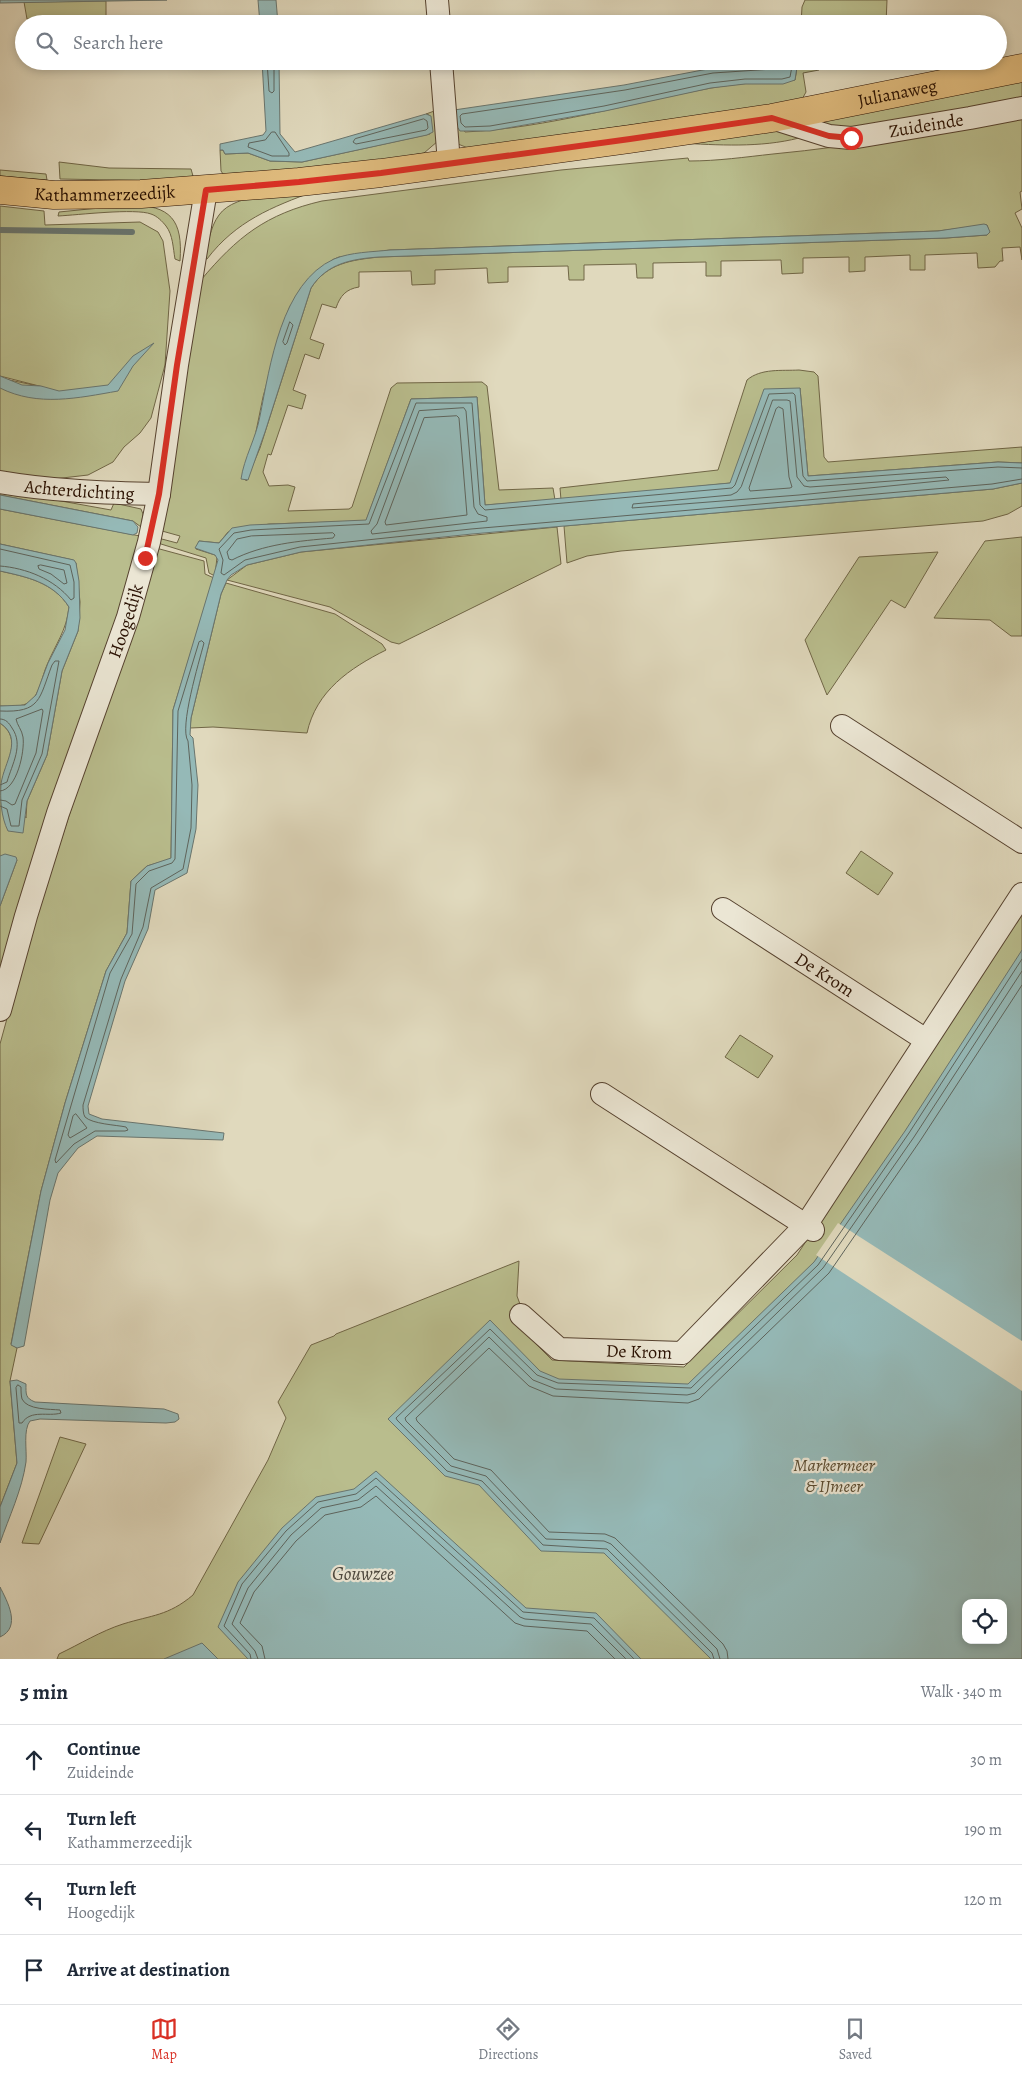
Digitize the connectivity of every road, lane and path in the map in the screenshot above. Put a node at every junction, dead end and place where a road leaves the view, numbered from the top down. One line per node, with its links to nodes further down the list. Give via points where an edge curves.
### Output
1 (437, 0): 2 (street)
2 (438, 15)
3 (1022, 68): 6 (main road, Julianaweg)
4 (442, 70): 7 (street)
5 (1022, 108): 6 (street, Zuideinde, via 845,138)
6 (772, 118): 7 (main road, Kathammerzeedijk)
7 (449, 163): 9 (main road, Kathammerzeedijk)
8 (0, 190): 9 (main road, Kathammerzeedijk, via 68,196)
9 (206, 190): 11 (street, Hoogedijk)
10 (0, 482): 11 (street, Achterdichting, via 105,493)
11 (159, 494): 16 (street, Hoogedijk, via 130,608 58,813)
12 (842, 726): 13 (street)
13 (1022, 842)
14 (1022, 894): 17 (street, De Krom)
15 (723, 909): 17 (street, De Krom)
16 (0, 1010)
17 (926, 1040): 19 (street, De Krom)
18 (602, 1094): 19 (street)
19 (810, 1228): 20 (street, De Krom, via 682,1353 559,1349)
20 (521, 1315)

